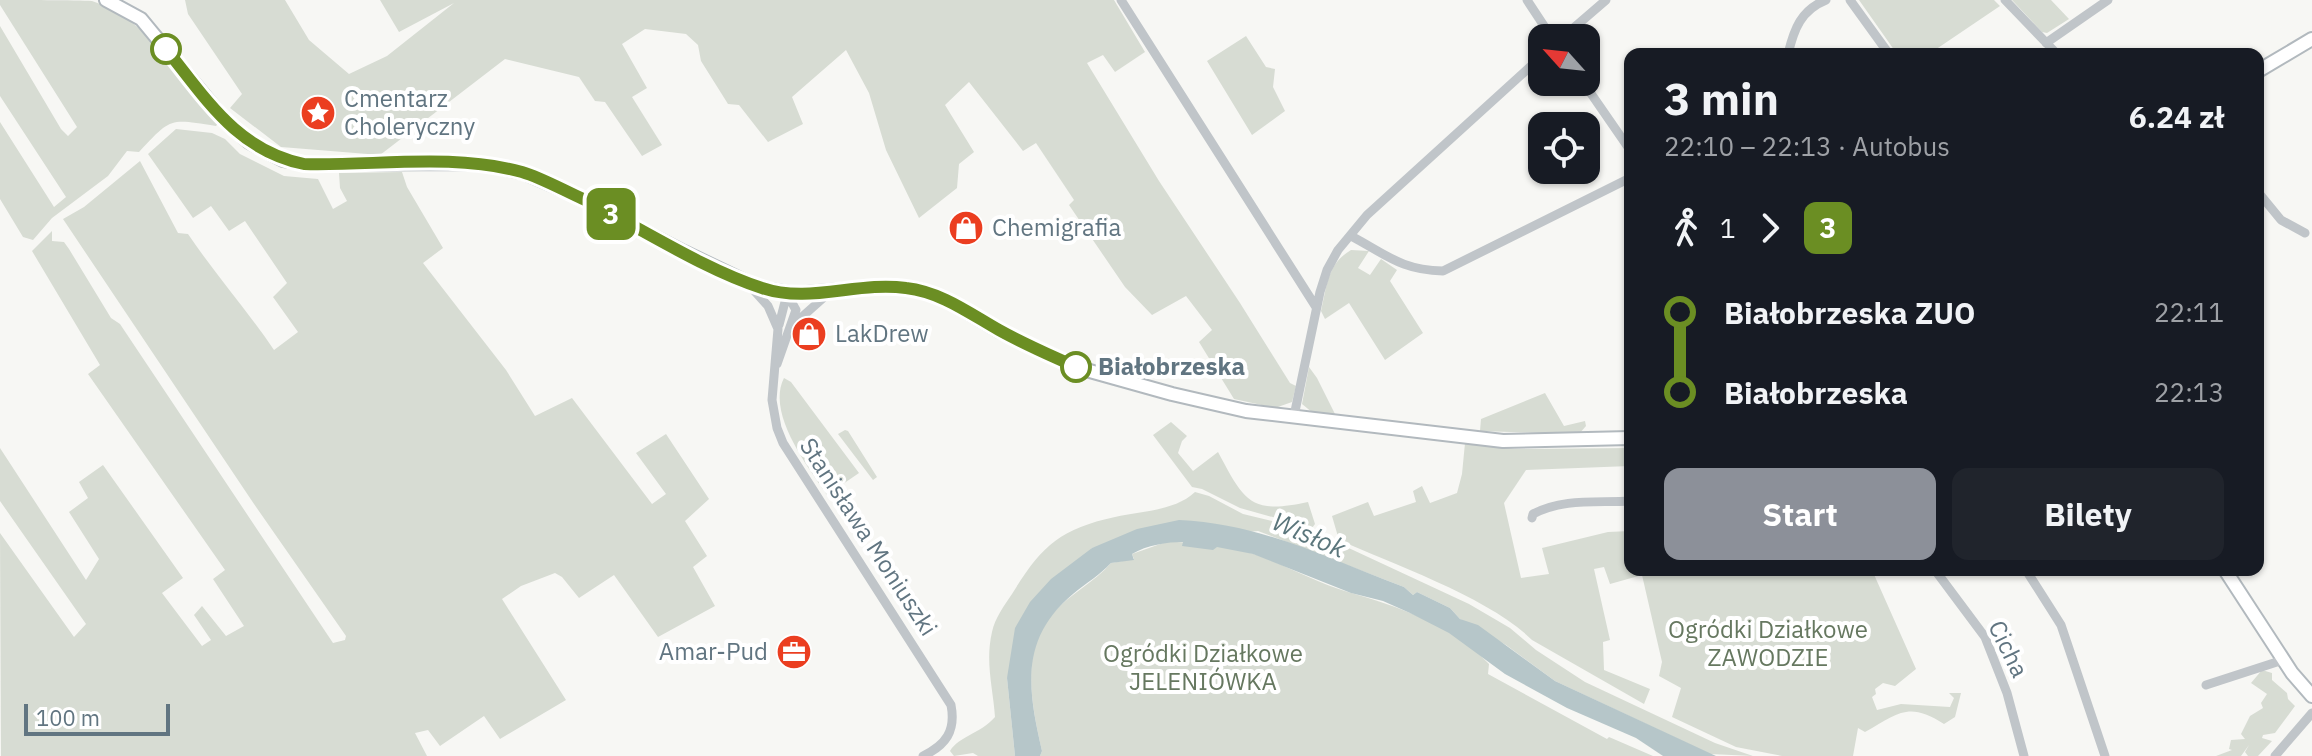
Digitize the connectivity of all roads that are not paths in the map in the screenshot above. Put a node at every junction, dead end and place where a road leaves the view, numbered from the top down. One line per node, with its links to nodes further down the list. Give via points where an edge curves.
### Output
1 (106, 0): 24 (street, via 141,19 227,123 263,151 304,164 461,163 524,173)
2 (1121, 0): 27 (street)
3 (1527, 0): 9 (street)
4 (1606, 0): 10 (street)
5 (1826, 0): 13 (street, via 1813,5 1796,25)
6 (1850, 0): 14 (street)
7 (2005, 0): 12 (street)
8 (2108, 0): 12 (street)
9 (1543, 24)
10 (1578, 24)
11 (2312, 39): 16 (street)
12 (2046, 43): 15 (street)
13 (1790, 48)
14 (1885, 48)
15 (2051, 48)
16 (2264, 67)
17 (1528, 69): 23 (street, via 1367,215)
18 (1593, 96): 19 (street)
19 (1624, 141)
20 (1624, 181): 23 (street, via 1443,271 1404,266)
21 (2264, 199): 22 (street, via 2281,220)
22 (2305, 233)
23 (1351, 236): 27 (street, via 1327,270)
24 (744, 282): 26 (street); 29 (street, via 763,297)
25 (831, 291): 26 (street); 28 (street); 31 (street, via 887,286 920,290 1079,368 1246,411)
26 (787, 294): 28 (street, via 796,310); 29 (street, Stanisława Moniuszki)
27 (1316, 307): 31 (street)
28 (792, 326): 30 (street)
29 (778, 329): 30 (street, Stanisława Moniuszki)
30 (775, 367): 42 (street, Stanisława Moniuszki, via 775,418 790,455 951,705 949,736)
31 (1294, 416): 32 (street, via 1503,441)
32 (1624, 438)
33 (1624, 501): 34 (street, via 1567,502 1541,509)
34 (1532, 518)
35 (1939, 576): 43 (street, Cicha, via 1985,637)
36 (2030, 576): 44 (street, via 2061,625)
37 (2229, 576): 38 (street)
38 (2283, 660): 39 (street); 40 (street)
39 (2206, 685)
40 (2312, 696)
41 (2312, 713): 45 (street)
42 (923, 756)
43 (2024, 756)
44 (2105, 756)
45 (2275, 756)

